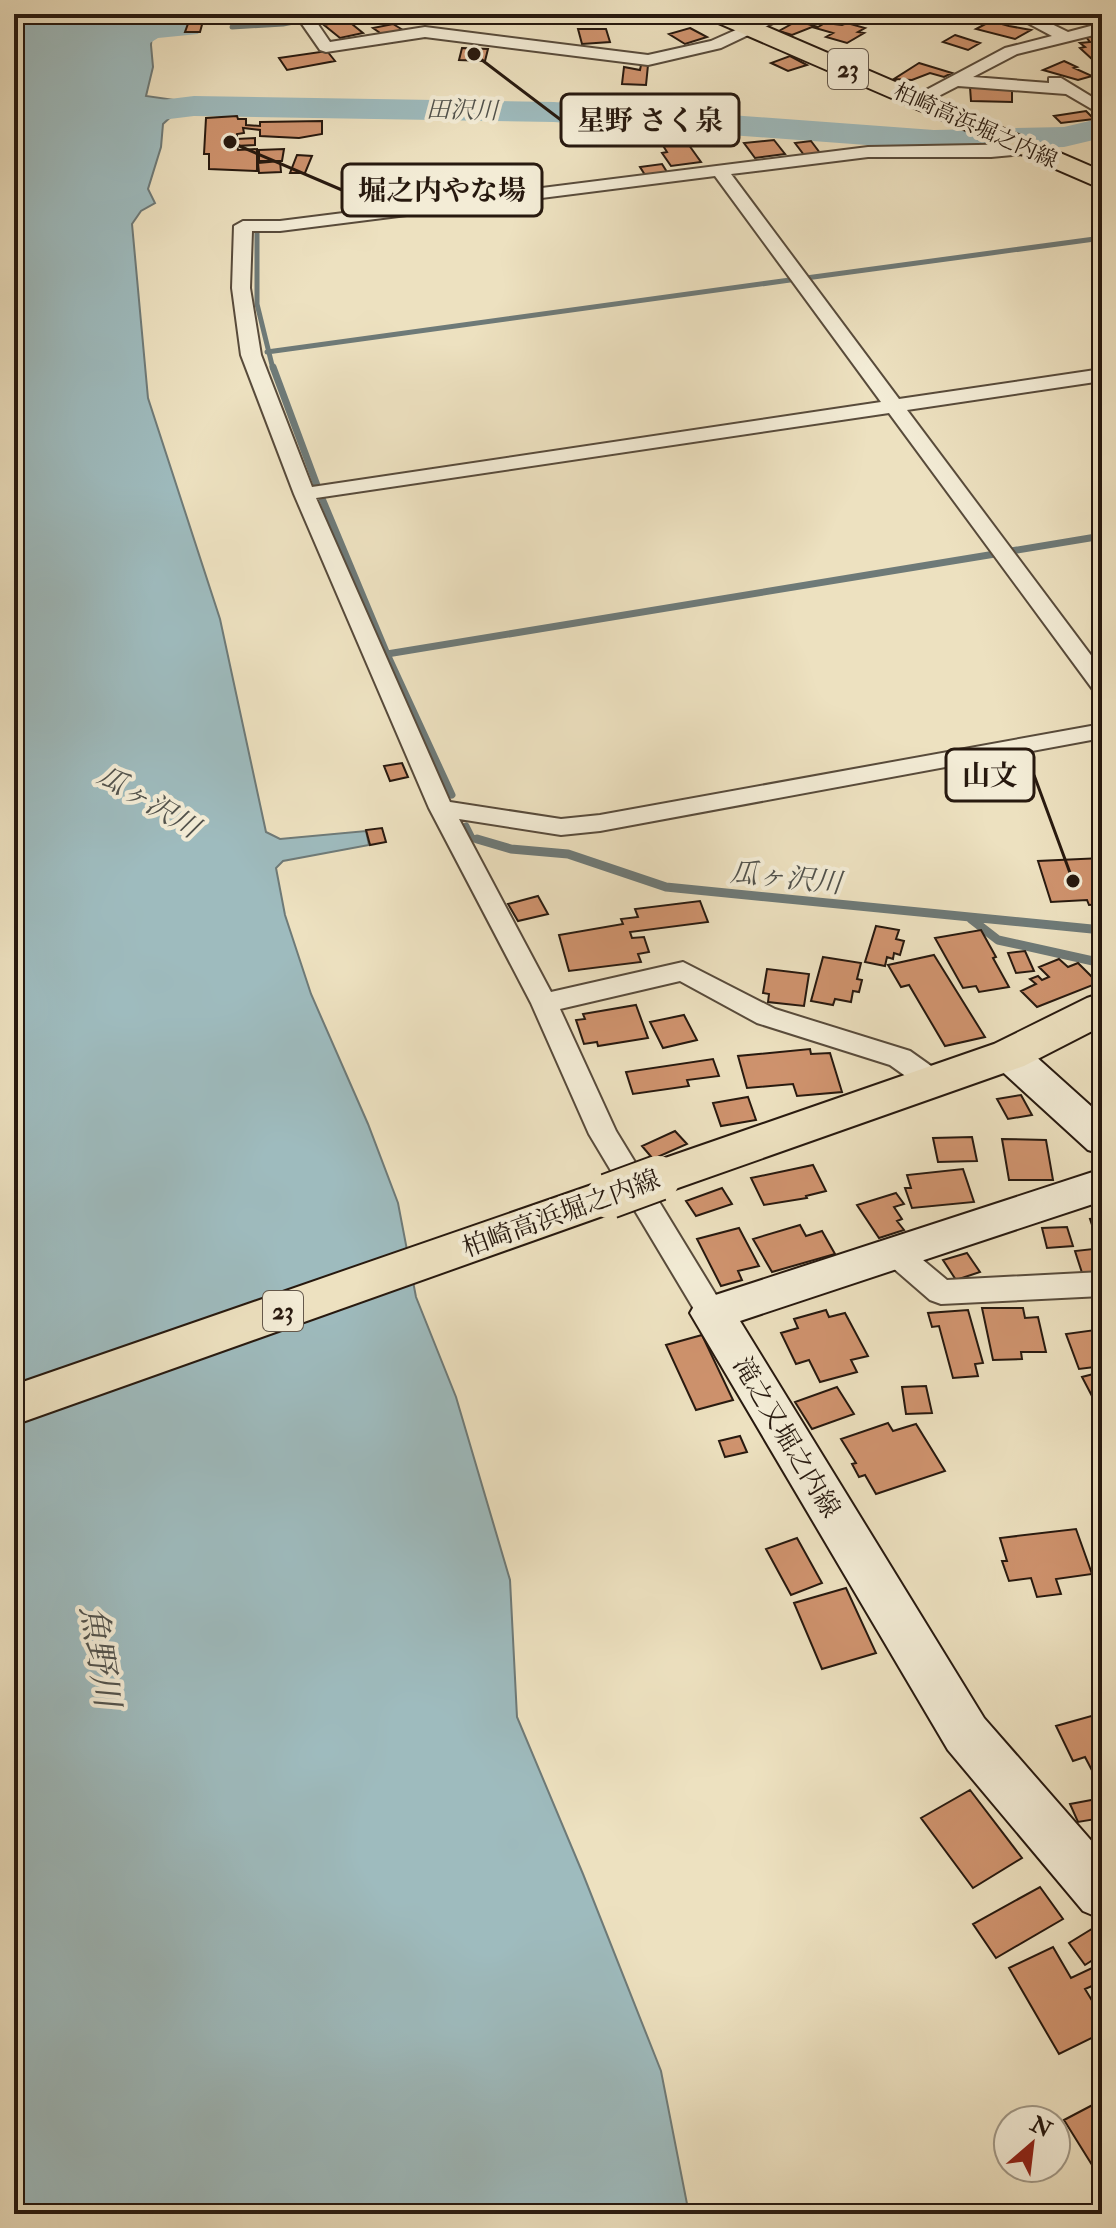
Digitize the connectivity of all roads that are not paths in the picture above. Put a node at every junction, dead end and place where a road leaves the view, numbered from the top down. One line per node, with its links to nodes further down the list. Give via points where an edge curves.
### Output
1 (303, 14): 8 (street, via 326,47)
2 (717, 14): 7 (main road, 柏崎高浜堀之内線 / 23)
3 (784, 14): 7 (street)
4 (1019, 14): 9 (street)
5 (444, 20): 8 (street)
6 (1102, 28): 9 (street)
7 (757, 29): 8 (street, via 716,45 648,60); 13 (main road, 柏崎高浜堀之内線 / 23)
8 (425, 32)
9 (1064, 36): 10 (street)
10 (1011, 51): 11 (street); 12 (street)
11 (957, 81): 12 (street); 13 (street)
12 (1070, 90): 14 (street)
13 (919, 100): 15 (main road, 柏崎高浜堀之内線 / 23)
14 (1097, 107)
15 (1024, 147): 16 (street, via 868,152); 17 (main road, 柏崎高浜堀之内線 / 23)
16 (719, 170): 19 (street); 20 (street, via 280,226 243,226 241,288 251,355)
17 (1102, 181)
18 (1102, 375): 19 (street)
19 (896, 405): 20 (street); 21 (street)
20 (304, 494): 23 (street)
21 (1102, 686)
22 (1102, 731): 23 (street, via 600,823 561,827)
23 (441, 808): 24 (street)
24 (544, 1003): 27 (street, via 683,971 766,1016 900,1058); 32 (street, via 603,1134)
25 (1102, 1008): 26 (main road, 柏崎高浜堀之内線 / 23)
26 (1009, 1055): 27 (main road, 柏崎高浜堀之内線 / 23); 28 (main road)
27 (931, 1080): 33 (main road, 柏崎高浜堀之内線 / 23, bridge)
28 (1102, 1139)
29 (1102, 1185): 30 (main road)
30 (895, 1253): 31 (street, via 941,1292); 32 (main road)
31 (1102, 1284)
32 (712, 1313): 34 (main road, 滝之又堀之内線, via 966,1734)
33 (14, 1405)
34 (1102, 1893)

